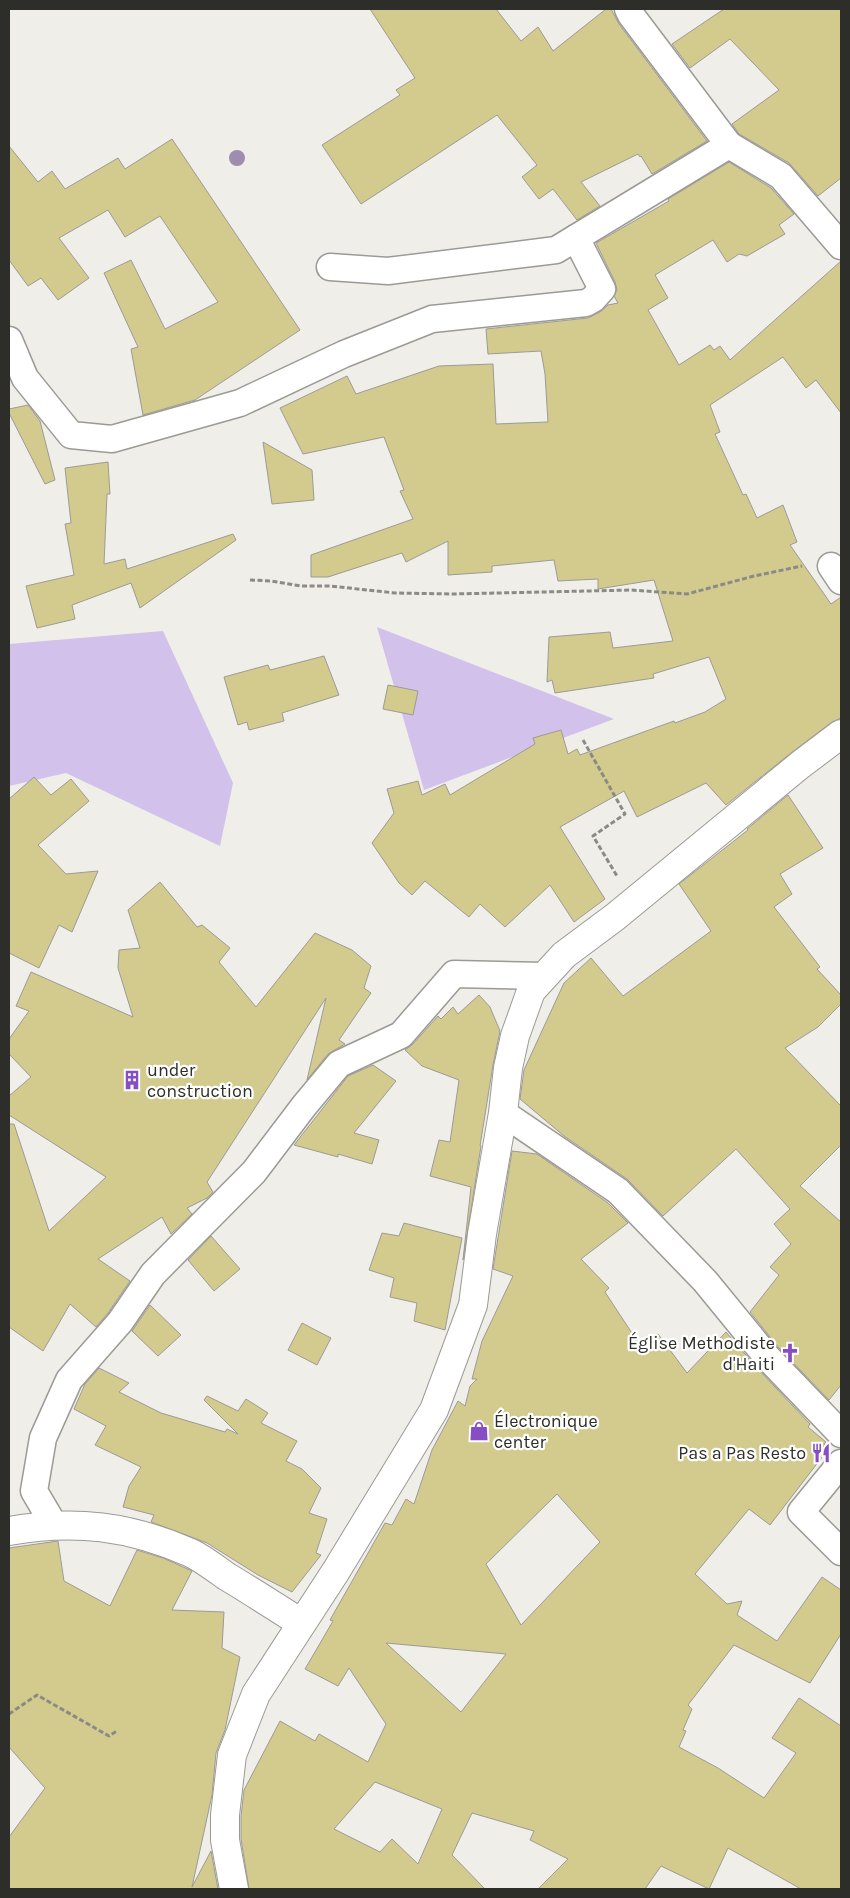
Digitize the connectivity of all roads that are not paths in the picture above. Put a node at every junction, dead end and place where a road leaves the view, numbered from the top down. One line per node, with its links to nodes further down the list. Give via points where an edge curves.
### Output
1 (628, 9): 2 (street)
2 (729, 145): 3 (street); 4 (street, via 781,176)
3 (576, 238): 5 (street, via 556,250 398,270); 6 (street, via 602,289 586,303 432,319 344,354 240,403 112,439 72,435 25,378)
4 (839, 238)
5 (330, 267)
6 (9, 340)
7 (841, 734): 8 (street, via 564,955)
8 (545, 976): 9 (street, via 531,991 515,1036); 12 (street, via 454,974 401,1035 339,1064 254,1172 153,1274 120,1322 69,1380 43,1438 34,1491)
9 (503, 1113): 10 (street, via 618,1192 705,1281 768,1358); 15 (street, via 473,1305 434,1410 336,1571)
10 (841, 1434)
11 (841, 1463): 14 (street, via 801,1512)
12 (54, 1525): 13 (street); 15 (street, via 80,1524 115,1529 192,1554)
13 (9, 1530)
14 (841, 1552)
15 (300, 1623): 16 (street, via 256,1694 232,1754 225,1840)
16 (234, 1889)

